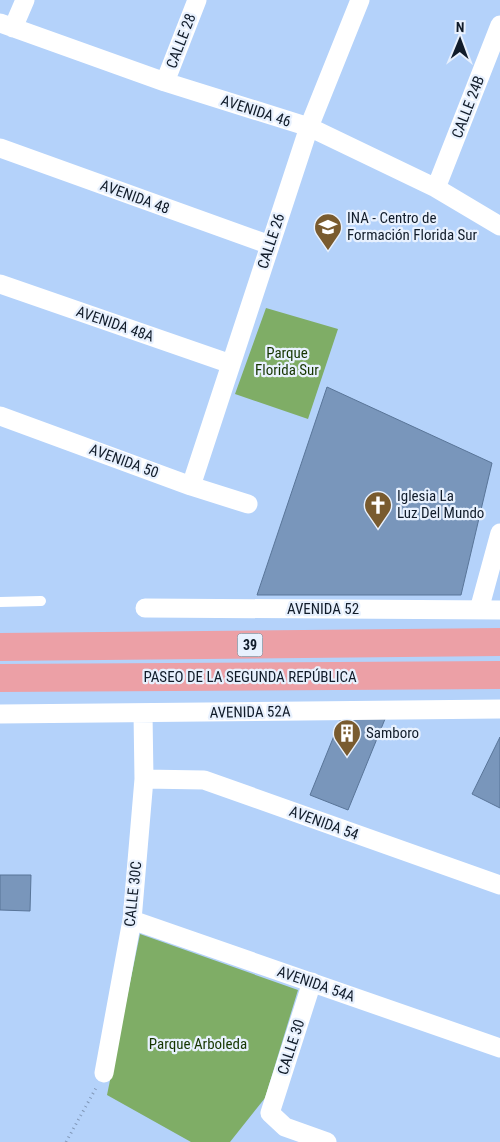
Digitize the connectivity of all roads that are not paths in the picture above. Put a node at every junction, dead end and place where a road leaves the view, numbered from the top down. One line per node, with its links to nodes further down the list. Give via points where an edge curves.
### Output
1 (25, 0): 5 (street)
2 (197, 0): 6 (street, CALLE 28)
3 (360, 0): 7 (street, CALLE 26)
4 (500, 25): 9 (street, CALLE 24B)
5 (6, 26): 6 (street, AVENIDA 46)
6 (165, 82): 7 (street, AVENIDA 46)
7 (309, 127): 9 (street, AVENIDA 46); 11 (street, CALLE 26)
8 (0, 148): 11 (street, AVENIDA 48)
9 (436, 188): 10 (street, AVENIDA 46)
10 (500, 226)
11 (270, 245): 13 (street, CALLE 26)
12 (0, 284): 13 (street, AVENIDA 48A)
13 (231, 364): 15 (street, CALLE 26)
14 (0, 416): 15 (street, AVENIDA 50)
15 (191, 486): 16 (street, AVENIDA 50)
16 (248, 504)
17 (500, 533): 21 (street)
18 (41, 601): 19 (lane)
19 (0, 602)
20 (145, 608): 21 (street, AVENIDA 52)
21 (479, 610): 22 (street, AVENIDA 52)
22 (500, 610)
23 (500, 642): 24 (highway, PASEO DE LA SEGUNDA REPÚBLICA / 39)
24 (0, 647)
25 (500, 675): 26 (highway, PASEO DE LA SEGUNDA REPÚBLICA / 39)
26 (0, 678)
27 (500, 710): 28 (street, AVENIDA 52A)
28 (143, 713): 29 (street, AVENIDA 52A); 30 (street, CALLE 30C)
29 (0, 714)
30 (144, 778): 31 (street, AVENIDA 54, via 204,780); 32 (street, CALLE 30C)
31 (500, 885)
32 (132, 920): 33 (street, AVENIDA 54A); 35 (street, CALLE 30C)
33 (312, 982): 34 (street, AVENIDA 54A); 36 (street, CALLE 30, via 270,1113 284,1127)
34 (500, 1048)
35 (104, 1073)
36 (327, 1142)

